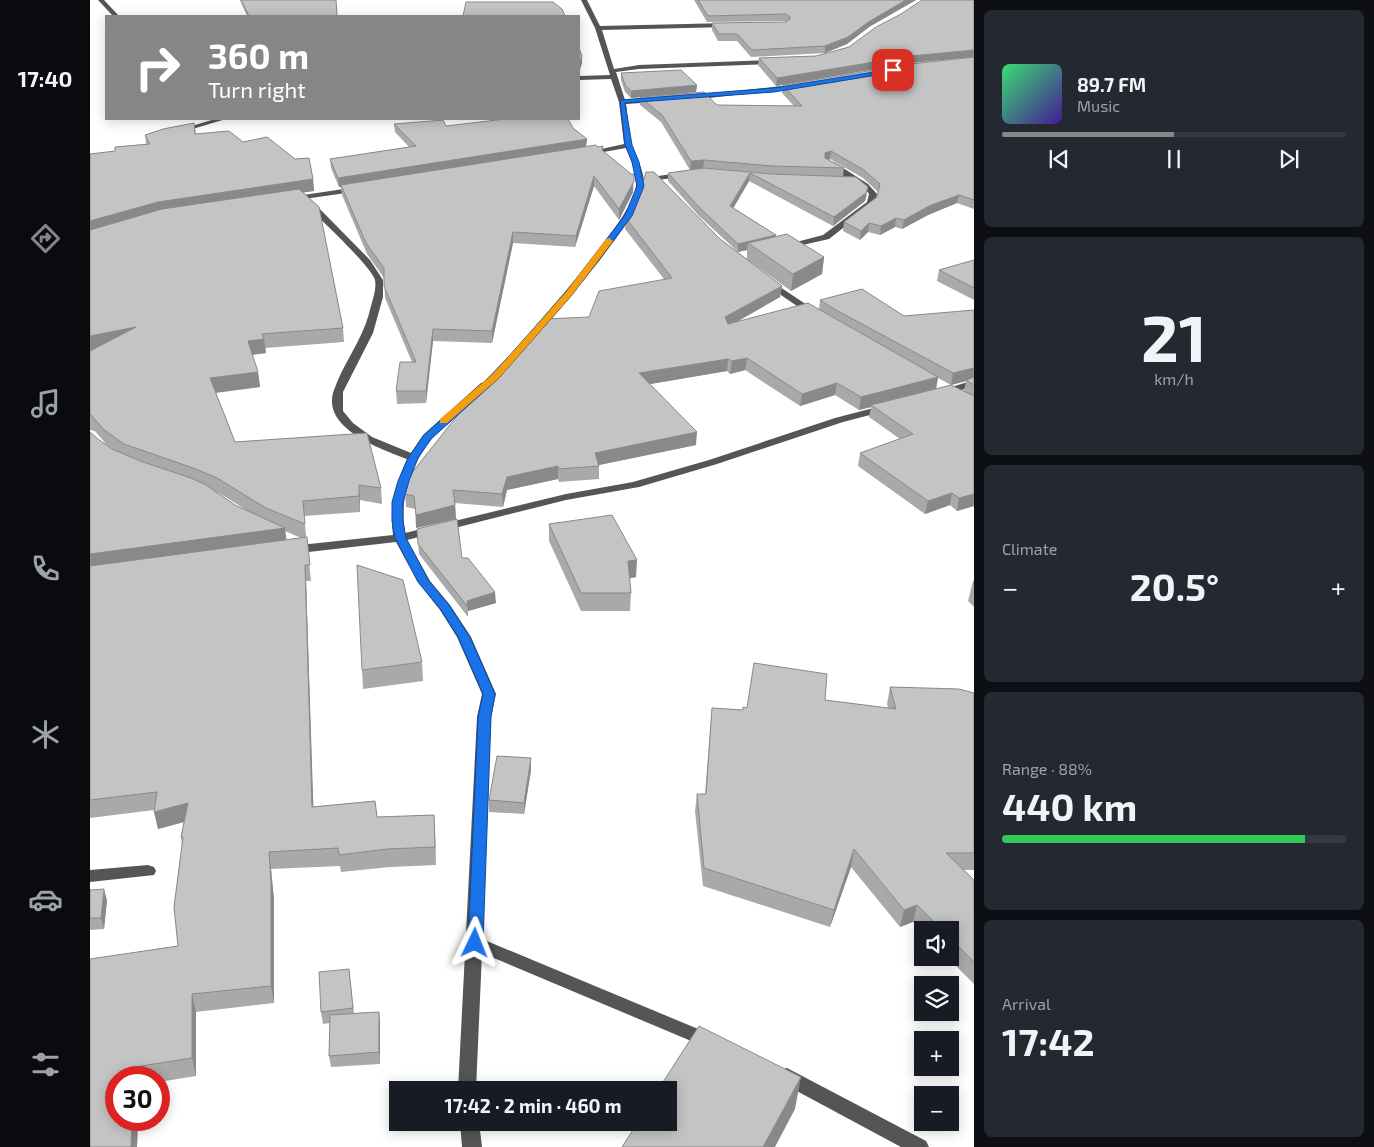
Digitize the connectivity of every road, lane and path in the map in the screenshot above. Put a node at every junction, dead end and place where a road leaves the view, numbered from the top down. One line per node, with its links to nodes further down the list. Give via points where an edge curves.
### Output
1 (101, 0): 3 (street)
2 (584, 0): 5 (street)
3 (115, 15)
4 (737, 25): 5 (street)
5 (598, 28): 7 (street)
6 (785, 61): 7 (street, via 639,67)
7 (614, 74): 8 (street); 12 (street)
8 (580, 78)
9 (803, 86): 10 (street)
10 (683, 98)
11 (664, 100): 12 (street)
12 (622, 102): 15 (street)
13 (218, 120): 14 (street)
14 (168, 134)
15 (628, 145): 16 (street); 17 (street)
16 (576, 154)
17 (636, 162): 19 (street, via 661,182); 28 (street, via 640,186 628,216 569,293)
18 (829, 163): 21 (street)
19 (696, 173)
20 (837, 180): 21 (street)
21 (857, 181): 25 (street, via 873,194 871,204 826,237)
22 (368, 187): 23 (street)
23 (303, 197): 24 (street); 36 (street, via 367,262 379,280 368,333 338,392 338,411 349,425 368,439)
24 (285, 199)
25 (779, 249)
26 (762, 277): 27 (street)
27 (823, 320)
28 (527, 341)
29 (496, 376): 36 (street, via 441,423)
30 (935, 382): 32 (street)
31 (974, 383): 32 (street)
32 (951, 391): 33 (street); 34 (street)
33 (933, 396)
34 (966, 399)
35 (895, 405): 37 (street, via 635,485 566,497)
36 (413, 458): 37 (street, via 398,502)
37 (400, 538): 39 (street); 43 (street, via 424,582 464,637 489,694 484,717)
38 (290, 539): 39 (street)
39 (308, 547): 40 (street)
40 (280, 551)
41 (148, 871): 42 (street)
42 (90, 876)
43 (475, 943): 44 (street); 46 (street)
44 (727, 1048)
45 (770, 1068): 49 (street)
46 (467, 1081)
47 (470, 1131): 48 (street)
48 (472, 1147)
49 (919, 1147)

